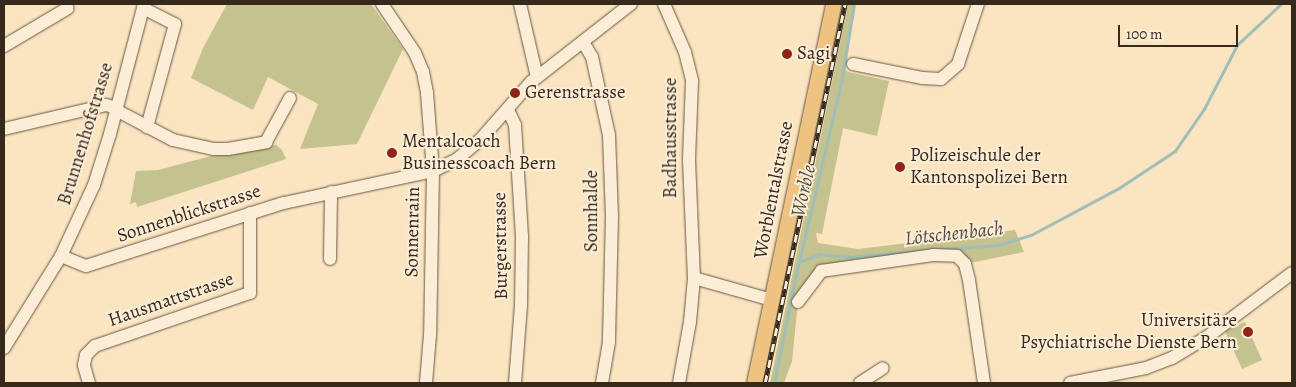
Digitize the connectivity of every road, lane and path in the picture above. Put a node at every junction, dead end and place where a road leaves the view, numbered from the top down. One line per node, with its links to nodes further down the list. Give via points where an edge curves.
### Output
1 (382, 4): 18 (street, Sonnenrain, via 410,45 423,72)
2 (520, 4): 12 (street)
3 (631, 4): 9 (street)
4 (664, 4): 24 (street, Badhausstrasse, via 685,52 692,81 689,160)
5 (833, 4): 25 (main road, Worblentalstrasse)
6 (978, 4): 11 (street, via 958,64 942,79)
7 (143, 6): 14 (street, Brunnenhofstrasse); 16 (street, via 175,24)
8 (68, 8): 10 (street)
9 (583, 42): 12 (street); 32 (street, Sonnhalde, via 592,57 609,135 612,216 609,342)
10 (4, 46)
11 (854, 64)
12 (537, 77): 15 (street)
13 (290, 98): 16 (street, via 266,142 214,149 173,140)
14 (116, 109): 16 (street); 17 (street, via 106,105); 21 (street, Brunnenhofstrasse, via 94,184)
15 (508, 110): 18 (street, via 456,160); 31 (street, Burgerstrasse, via 515,126 522,236)
16 (147, 126)
17 (4, 129)
18 (433, 171): 19 (street, Sonnenblickstrasse); 30 (street, Sonnenrain)
19 (331, 192): 20 (street, Sonnenblickstrasse); 22 (street)
20 (250, 213): 21 (street, Sonnenblickstrasse, via 86,266); 29 (street, Hausmattstrasse, via 250,293 95,346 86,355 84,365)
21 (61, 256): 27 (street, Brunnenhofstrasse)
22 (330, 259)
23 (1292, 273): 37 (street, via 1207,337 1172,358 1146,368)
24 (694, 278): 25 (street); 33 (street, Badhausstrasse)
25 (772, 300): 34 (main road, Worblentalstrasse)
26 (798, 302): 36 (street, via 821,271 933,255 958,256 965,264 969,280)
27 (4, 348)
28 (883, 368): 35 (street)
29 (90, 383)
30 (426, 383)
31 (515, 383)
32 (602, 383)
33 (679, 383)
34 (754, 383)
35 (860, 383)
36 (984, 383)
37 (1070, 383)

